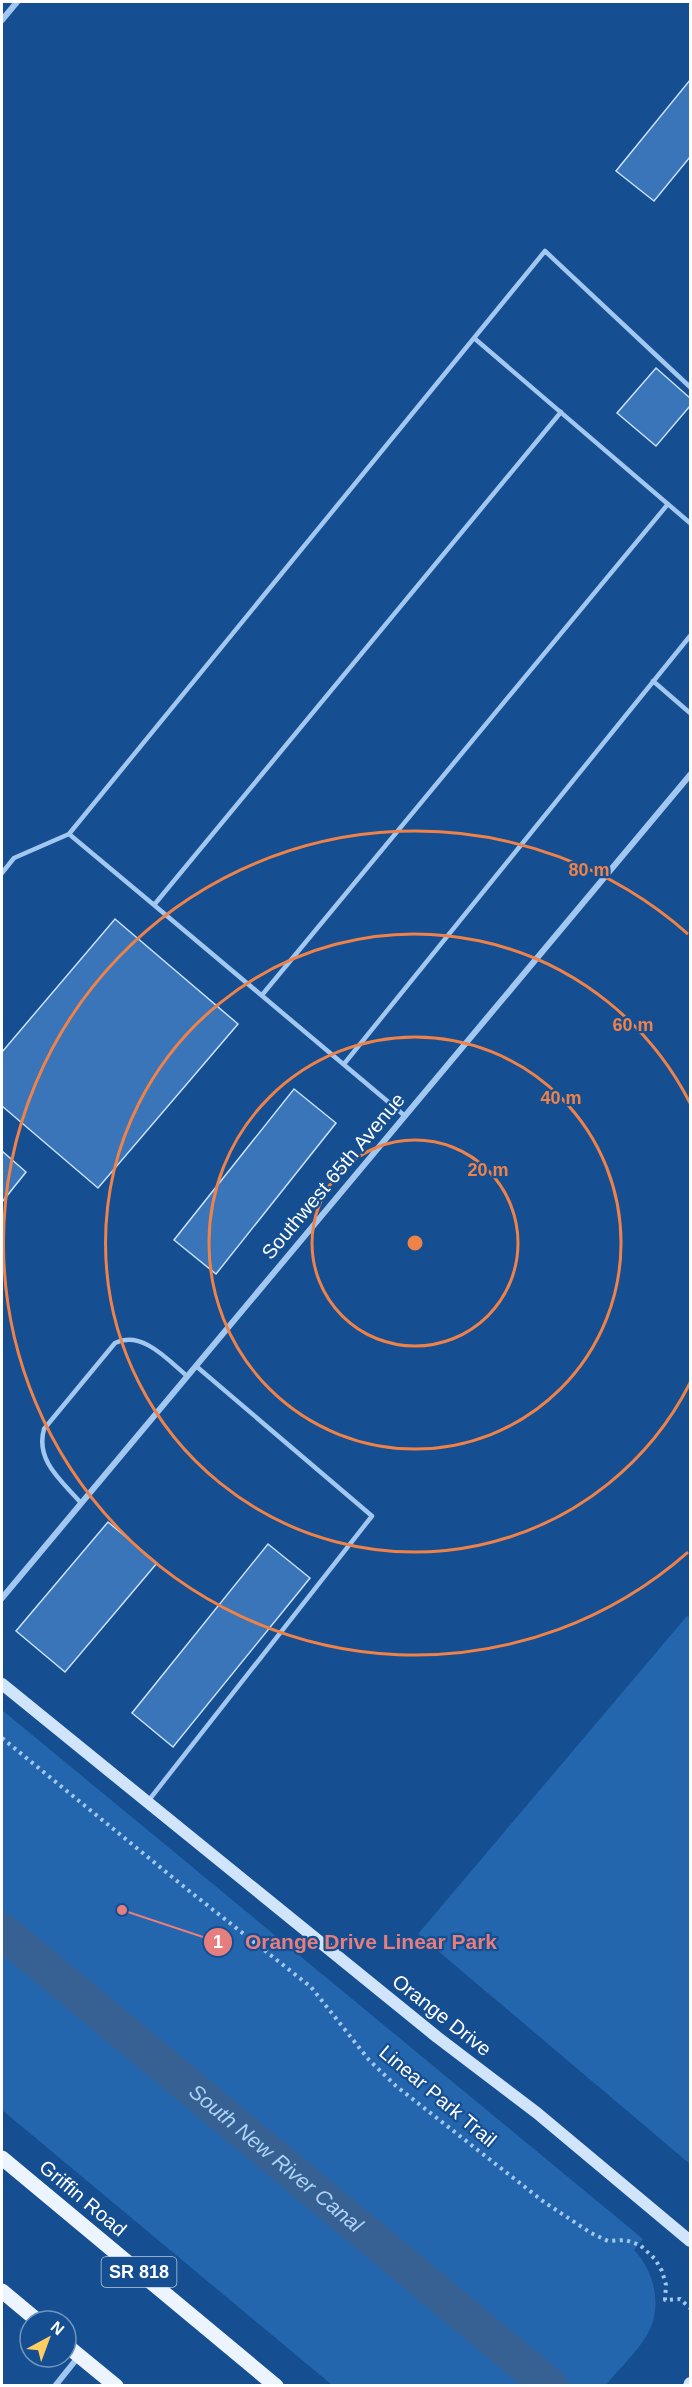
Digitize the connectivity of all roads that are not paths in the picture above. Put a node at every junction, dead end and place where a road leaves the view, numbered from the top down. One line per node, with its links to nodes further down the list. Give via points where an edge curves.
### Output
1 (17, 2): 2 (street)
2 (2, 20)
3 (474, 338): 4 (lane, via 546,251); 5 (lane); 12 (lane)
4 (690, 387)
5 (561, 412): 6 (lane); 14 (lane)
6 (668, 504): 7 (lane); 15 (lane)
7 (690, 523)
8 (690, 636): 9 (lane)
9 (653, 681): 10 (lane); 16 (lane)
10 (690, 713)
11 (690, 775): 17 (street, Southwest 65th Avenue)
12 (69, 834): 13 (lane, via 14,858); 14 (lane)
13 (2, 873)
14 (154, 905): 15 (lane)
15 (262, 995): 16 (lane)
16 (344, 1064): 17 (lane)
17 (405, 1116): 18 (street, Southwest 65th Avenue)
18 (196, 1366): 19 (street, Southwest 65th Avenue); 23 (lane, via 372,1516)
19 (187, 1376): 20 (street, Southwest 65th Avenue); 20 (lane, via 153,1347 125,1338 115,1343 44,1429 41,1440 51,1469)
20 (81, 1503): 21 (street, Southwest 65th Avenue)
21 (2, 1598)
22 (2, 1684): 23 (street, Orange Drive)
23 (147, 1802): 25 (street, Orange Drive, via 537,2113)
24 (2, 2158): 31 (main road, Griffin Road / SR 818)
25 (690, 2241)
26 (2, 2291): 27 (main road)
27 (24, 2309)
28 (80, 2356): 29 (street); 30 (main road)
29 (55, 2385)
30 (116, 2385)
31 (276, 2385)

